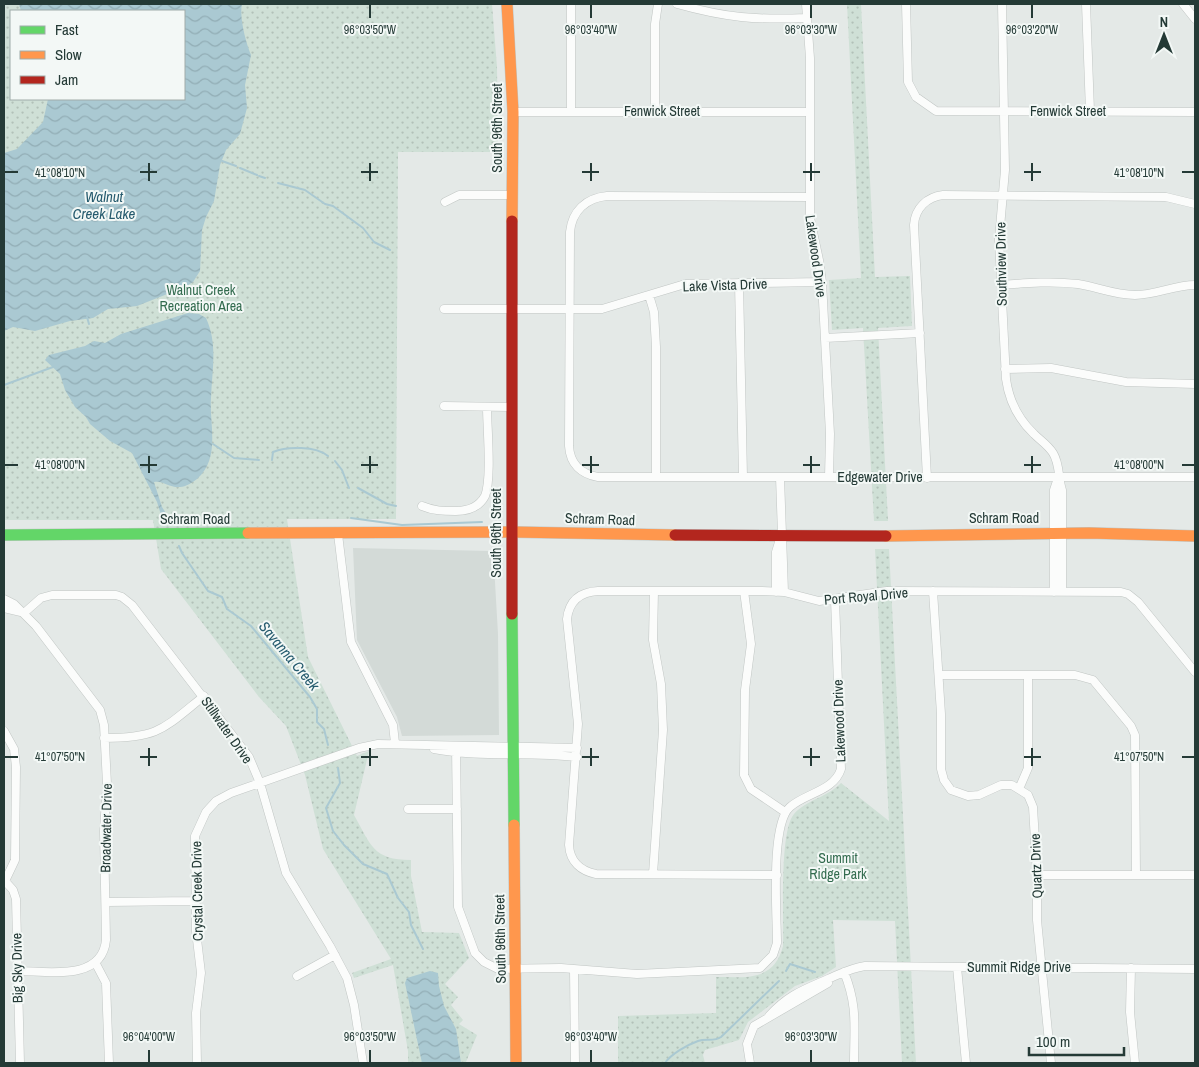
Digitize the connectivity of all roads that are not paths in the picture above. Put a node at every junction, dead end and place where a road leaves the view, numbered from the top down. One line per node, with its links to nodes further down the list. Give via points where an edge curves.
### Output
1 (507, 4): 15 (main road, South 96th Street)
2 (571, 4): 12 (street)
3 (658, 4): 13 (street)
4 (677, 4): 10 (street, via 730,18)
5 (806, 4): 10 (street, Lakewood Drive)
6 (906, 4): 17 (street, Fenwick Street, via 908,82 916,97 936,111)
7 (1002, 4): 17 (street, Southview Drive)
8 (1086, 4): 14 (street)
9 (1183, 4): 11 (street)
10 (807, 18): 16 (street, Lakewood Drive)
11 (1195, 20)
12 (571, 111): 13 (street, Fenwick Street); 15 (street, Fenwick Street)
13 (655, 111): 16 (street, Fenwick Street)
14 (1090, 111): 17 (street, Fenwick Street); 18 (street, Fenwick Street)
15 (513, 112): 19 (main road, South 96th Street)
16 (810, 112): 21 (street, Lakewood Drive)
17 (1004, 112): 20 (street, Southview Drive)
18 (1195, 112)
19 (513, 195): 22 (street, via 459,195); 30 (main road, South 96th Street)
20 (1002, 196): 23 (street, via 1166,197); 26 (street, Southview Drive, via 998,239); 32 (street, via 937,196 918,210 914,225)
21 (810, 197): 24 (street, Lakewood Drive, via 810,224); 31 (street, via 607,196 589,200 571,221)
22 (445, 202)
23 (1195, 204)
24 (822, 282): 25 (street, Lake Vista Drive); 33 (street, Lakewood Drive)
25 (739, 283): 28 (street, Lake Vista Drive, via 685,284); 40 (street)
26 (1001, 285): 27 (street, via 1052,282 1138,295); 34 (street, Southview Drive)
27 (1195, 285)
28 (650, 295): 31 (street, Lake Vista Drive, via 602,310); 39 (street, via 656,347)
29 (444, 309): 30 (street, Lake Vista Drive)
30 (512, 309): 31 (street, Lake Vista Drive); 38 (main road, South 96th Street)
31 (569, 310): 39 (street, Edgewater Drive, via 571,459 579,470 593,476)
32 (920, 333): 33 (street); 43 (street)
33 (825, 338): 42 (street, Lakewood Drive)
34 (1006, 369): 35 (street, via 1051,368 1126,382); 44 (street, Southview Drive, via 1012,404 1023,422 1053,454 1058,464)
35 (1195, 384)
36 (444, 406): 37 (street)
37 (487, 407): 38 (street); 46 (street, via 487,483 484,498 464,512)
38 (512, 407): 47 (main road, South 96th Street)
39 (656, 477): 40 (street, Edgewater Drive)
40 (743, 477): 41 (street, Edgewater Drive)
41 (780, 477): 42 (street, Edgewater Drive); 52 (street)
42 (829, 477): 43 (street, Edgewater Drive)
43 (927, 478): 44 (street, Edgewater Drive)
44 (1058, 478): 45 (street, Edgewater Drive); 48 (street, Southview Drive, via 1054,490)
45 (1195, 478)
46 (422, 506)
47 (511, 532): 49 (main road, Schram Road); 52 (main road, Schram Road); 70 (main road, South 96th Street)
48 (1058, 533): 51 (main road, Schram Road); 52 (main road, Schram Road); 57 (street, Southview Drive)
49 (338, 534): 50 (main road, Schram Road); 68 (street, via 351,642 393,725)
50 (4, 535)
51 (1195, 536)
52 (781, 537): 55 (street, via 776,552)
53 (654, 591): 54 (street, Port Royal Drive); 71 (street, Port Royal Drive, via 591,592 576,598 568,610 578,713); 77 (street, via 654,640 663,730)
54 (744, 591): 55 (street, Port Royal Drive); 76 (street, via 751,644 745,690 744,776 751,789)
55 (780, 592): 59 (street, Port Royal Drive, via 813,600)
56 (934, 592): 57 (street, Port Royal Drive); 59 (street, Port Royal Drive, via 887,592); 63 (street)
57 (1058, 592): 62 (street, Port Royal Drive, via 1128,594)
58 (4, 599): 61 (street, Broadwater Drive)
59 (835, 599): 76 (street, Lakewood Drive, via 841,768 833,781)
60 (4, 608): 61 (street)
61 (24, 613): 65 (street, Stillwater Drive, via 41,598 52,595 122,597 132,605); 67 (street, Broadwater Drive, via 97,704 103,718)
62 (1195, 672)
63 (939, 675): 64 (street); 73 (street, via 941,769 947,784 956,793 968,796 979,796 1000,785)
64 (1028, 675): 73 (street, via 1028,768); 80 (street, via 1088,678 1097,684 1135,735)
65 (204, 696): 67 (street, via 167,726 150,734); 72 (street, Stillwater Drive, via 246,752)
66 (4, 731): 82 (street, Big Sky Drive, via 12,744 16,767 15,860)
67 (104, 738): 83 (street, Broadwater Drive, via 108,792 104,831)
68 (396, 743): 69 (street, Crystal Creek Drive); 72 (street, Crystal Creek Drive, via 368,745)
69 (456, 749): 70 (street, Crystal Creek Drive); 75 (street)
70 (513, 750): 71 (street, Crystal Creek Drive); 89 (main road, South 96th Street)
71 (577, 752): 77 (street, via 570,854 578,866 596,874)
72 (260, 784): 84 (street, Crystal Creek Drive, via 220,798 202,818 195,843); 85 (street, Stillwater Drive, via 286,873)
73 (1019, 788): 79 (street, Quartz Drive, via 1028,795 1033,807)
74 (408, 809): 75 (street)
75 (457, 809): 89 (street, via 458,907 475,953 498,969)
76 (785, 812): 78 (street, via 778,842)
77 (653, 874): 78 (street)
78 (776, 874): 92 (street, via 777,943 769,961 760,968 637,974)
79 (1037, 875): 80 (street); 88 (street, Quartz Drive)
80 (1136, 875): 81 (street)
81 (1195, 875)
82 (4, 881): 93 (street, Big Sky Drive, via 16,899)
83 (106, 902): 84 (street); 86 (street, Broadwater Drive, via 106,947)
84 (195, 902): 98 (street, Crystal Creek Drive, via 201,973 196,1013)
85 (335, 955): 95 (street); 99 (street, Stillwater Drive, via 352,996)
86 (96, 964): 93 (street, via 78,970); 97 (street, via 106,983)
87 (957, 967): 88 (street, Summit Ridge Drive); 94 (street, Summit Ridge Drive, via 872,966); 104 (street)
88 (1042, 967): 90 (street, Summit Ridge Drive); 105 (street, Quartz Drive)
89 (515, 968): 92 (street); 100 (main road, South 96th Street)
90 (1131, 968): 91 (street, Summit Ridge Drive); 106 (street, via 1130,1012)
91 (1195, 969)
92 (574, 970): 101 (street)
93 (17, 971): 96 (street, Big Sky Drive)
94 (844, 972): 102 (street, Summit Ridge Drive, via 797,992 754,1026 746,1049); 103 (street, via 853,993 855,1009)
95 (297, 976)
96 (20, 1063)
97 (109, 1063)
98 (196, 1063)
99 (363, 1063)
100 (516, 1063)
101 (575, 1063)
102 (750, 1063)
103 (854, 1063)
104 (966, 1063)
105 (1051, 1063)
106 (1135, 1063)

